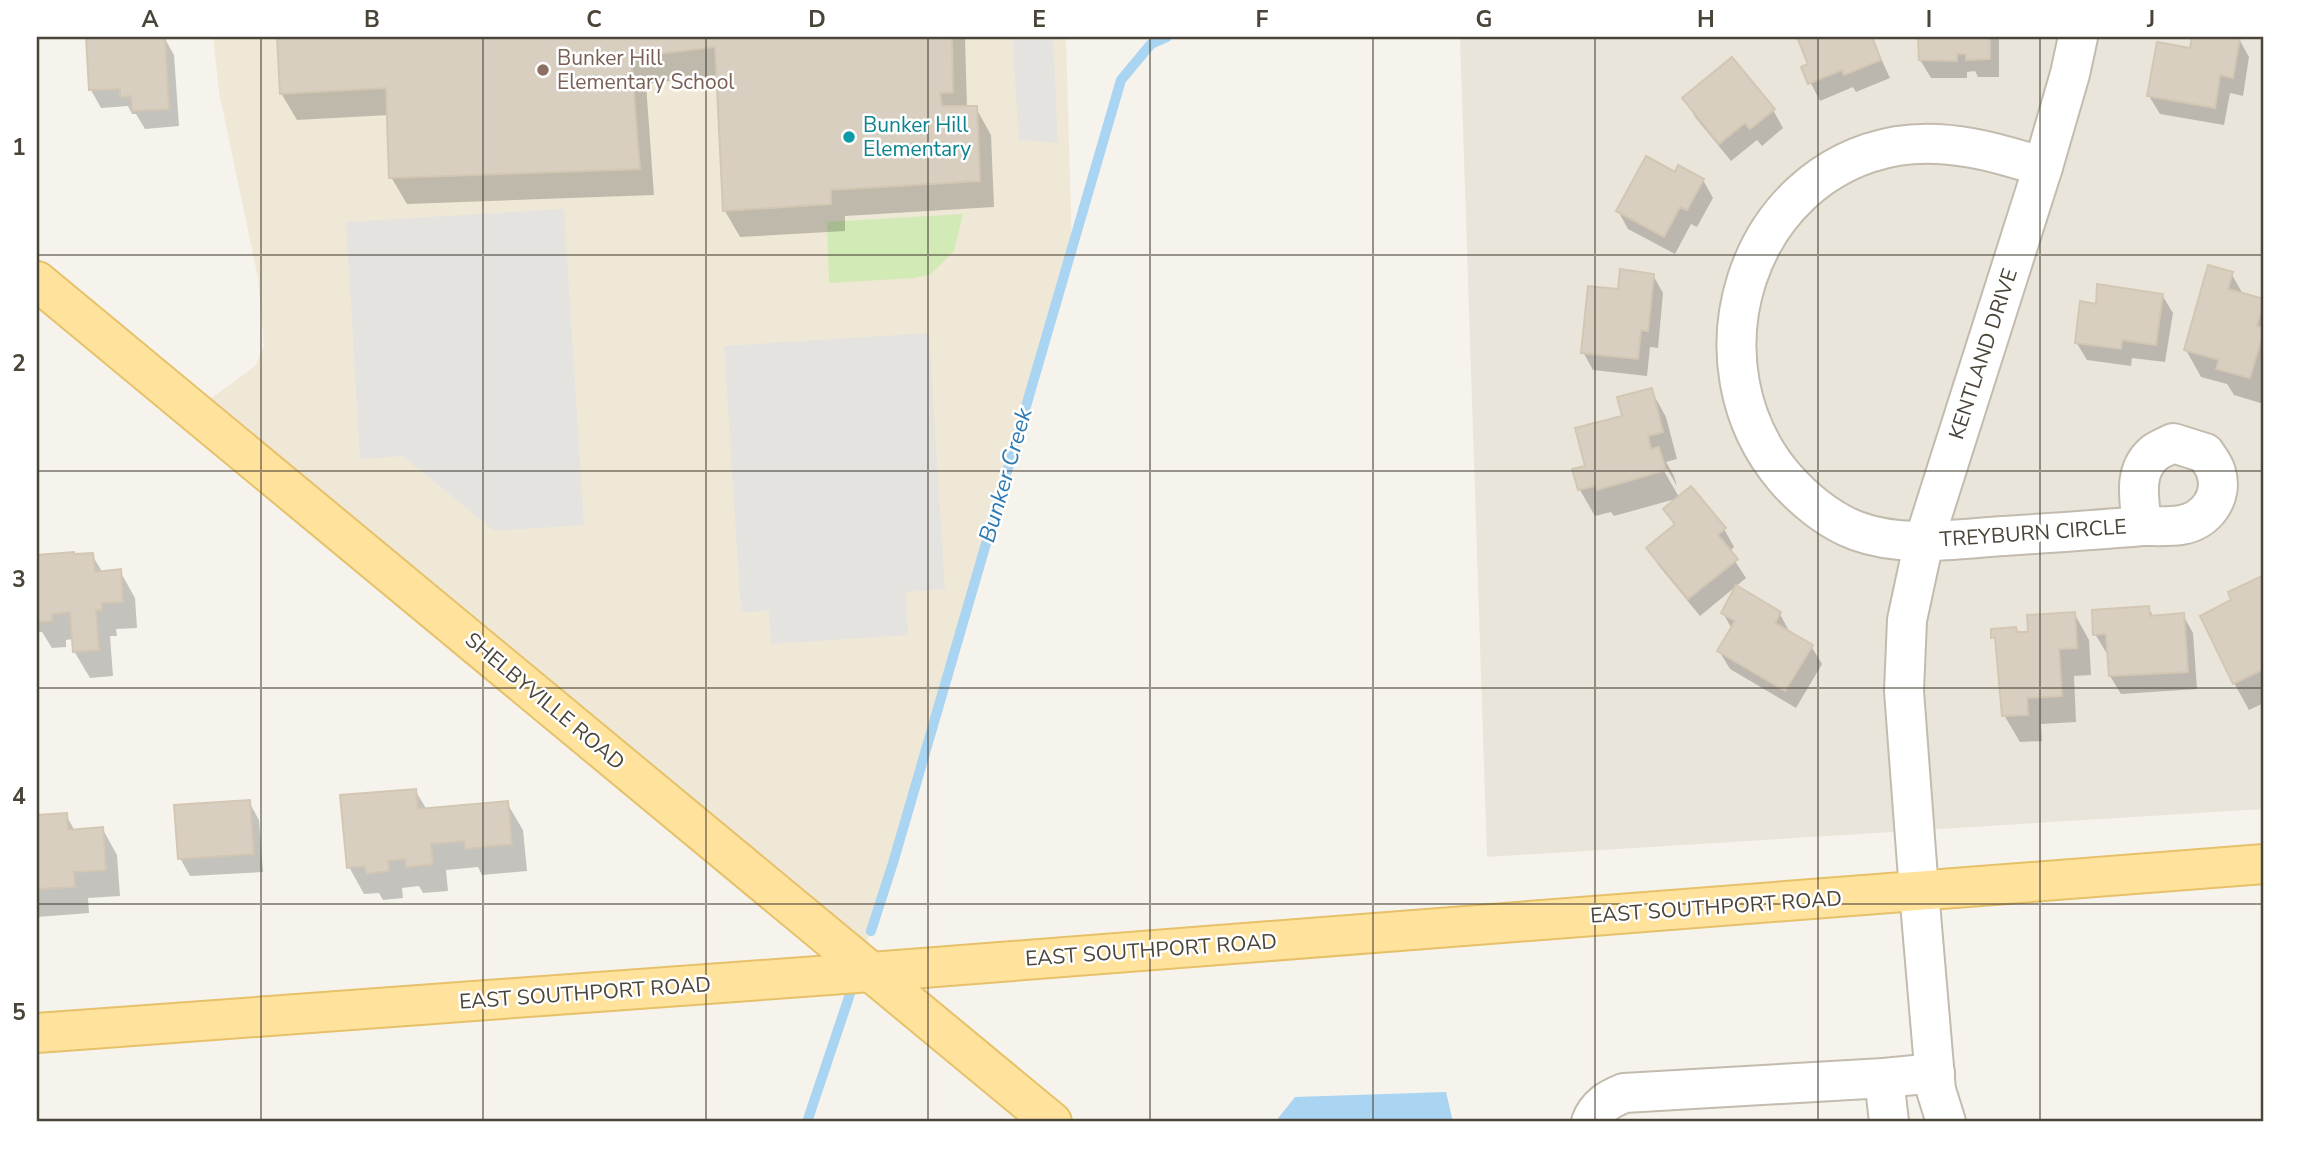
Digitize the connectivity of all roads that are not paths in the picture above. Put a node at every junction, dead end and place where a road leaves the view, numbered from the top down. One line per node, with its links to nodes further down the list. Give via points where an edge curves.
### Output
1 (2078, 37): 2 (street, KENTLAND DRIVE)
2 (2043, 167): 5 (street, KENTLAND DRIVE); 5 (street, via 1969,147 1933,144 1898,146 1864,155 1798,196 1768,231 1749,270 1736,350 1740,389 1750,425 1769,459 1795,489 1835,520 1886,540)
3 (37, 281): 8 (main road, SHELBYVILLE ROAD)
4 (2142, 526): 5 (street, TREYBURN CIRCLE)
5 (1924, 541): 7 (street, KENTLAND DRIVE, via 1907,620 1904,668)
6 (2264, 864): 7 (main road, EAST SOUTHPORT ROAD)
7 (1919, 891): 8 (main road, EAST SOUTHPORT ROAD); 10 (street, KENTLAND DRIVE)
8 (872, 972): 9 (main road, EAST SOUTHPORT ROAD); 12 (main road, SHELBYVILLE ROAD)
9 (37, 1033)
10 (1935, 1073): 11 (street); 15 (street, KENTLAND DRIVE)
11 (1884, 1077): 13 (street, via 1624,1093 1608,1100); 14 (street)
12 (1052, 1122)
13 (1591, 1122)
14 (1889, 1122)
15 (1946, 1122)

